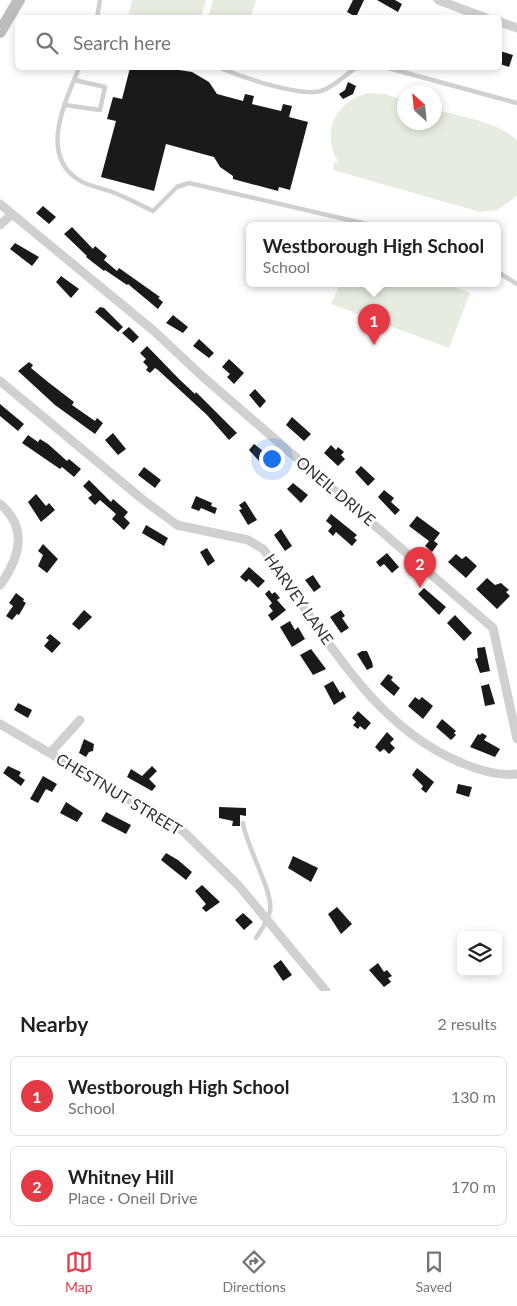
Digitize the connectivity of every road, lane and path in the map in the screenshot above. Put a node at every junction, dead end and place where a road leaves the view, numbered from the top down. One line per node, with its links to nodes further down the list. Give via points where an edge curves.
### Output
1 (19, 0): 8 (main road)
2 (100, 0): 4 (lane)
3 (442, 1): 5 (street)
4 (98, 15)
5 (478, 15)
6 (502, 23): 7 (street)
7 (517, 28)
8 (0, 32)
9 (78, 70): 13 (lane)
10 (226, 70): 11 (lane, via 301,91 322,91)
11 (353, 70)
12 (395, 70): 14 (lane)
13 (74, 80): 15 (lane); 15 (lane, via 104,87 100,110)
14 (517, 103)
15 (65, 105): 18 (lane, via 57,134 68,172 80,181 154,211 177,187 189,183)
16 (0, 204): 17 (street, ONEIL DRIVE)
17 (12, 214): 19 (street); 27 (street, ONEIL DRIVE, via 154,331 493,628)
18 (358, 222)
19 (0, 225)
20 (501, 274): 21 (lane)
21 (517, 284)
22 (0, 381): 29 (street, HARVEY LANE, via 177,525 248,540 263,549 360,687 407,731 440,754 457,761 490,772)
23 (0, 504): 24 (street, via 15,523 19,544 15,563)
24 (0, 585)
25 (80, 720): 28 (street)
26 (0, 724): 28 (street, CHESTNUT STREET)
27 (517, 739)
28 (50, 753): 31 (street, CHESTNUT STREET, via 184,831 221,866)
29 (517, 774)
30 (243, 823): 31 (lane, via 249,850 270,900)
31 (267, 920): 32 (lane); 33 (street, CHESTNUT STREET)
32 (256, 938)
33 (317, 980): 34 (street); 35 (street, CHESTNUT STREET)
34 (314, 991)
35 (326, 991)

